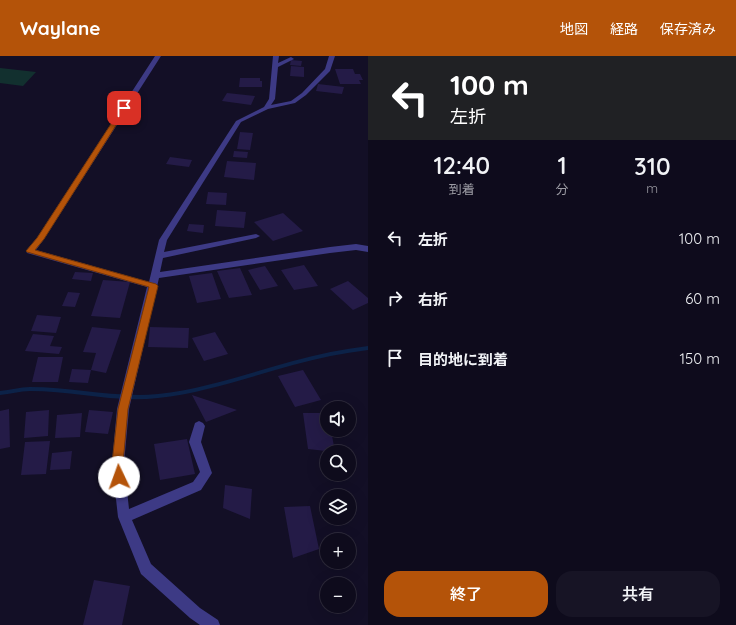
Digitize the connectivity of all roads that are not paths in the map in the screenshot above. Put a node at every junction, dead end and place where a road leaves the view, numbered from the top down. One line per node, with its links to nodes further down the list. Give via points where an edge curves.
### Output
1 (158, 56): 13 (street, via 30,251)
2 (276, 56): 5 (street)
3 (332, 56): 6 (street, via 328,70 294,102)
4 (291, 59): 5 (street)
5 (275, 66): 6 (street, via 272,99)
6 (266, 108): 11 (street, via 239,121 163,240)
7 (256, 236): 11 (street)
8 (368, 245): 9 (street)
9 (356, 248): 10 (street); 12 (street)
10 (368, 249)
11 (160, 256): 12 (street)
12 (156, 275): 13 (street)
13 (153, 286): 15 (street, via 124,406 118,463)
14 (199, 426): 15 (street, via 196,442 206,473 197,486)
15 (124, 517): 16 (street, via 146,569 195,613)
16 (213, 625)

